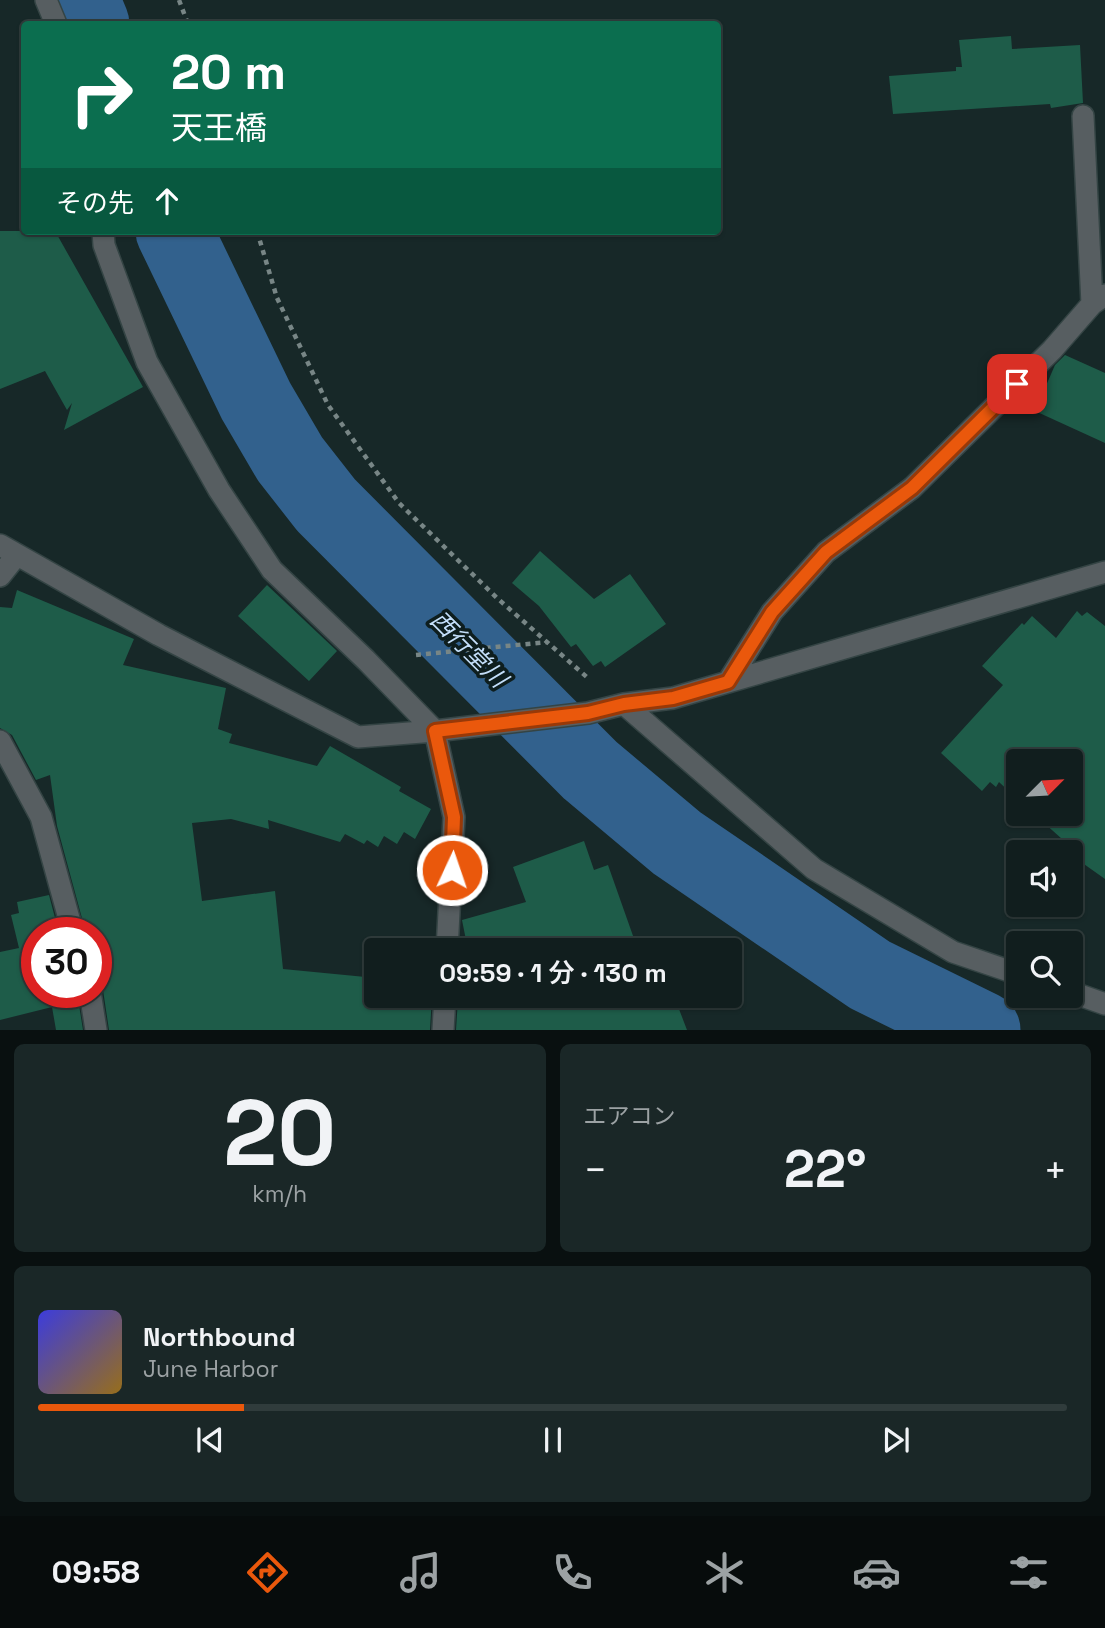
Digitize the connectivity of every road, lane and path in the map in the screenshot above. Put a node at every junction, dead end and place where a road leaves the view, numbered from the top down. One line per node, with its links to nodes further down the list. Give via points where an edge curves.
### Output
1 (46, 0): 3 (street)
2 (179, 0): 4 (path)
3 (55, 21)
4 (187, 21)
5 (1083, 116): 8 (street)
6 (103, 235): 16 (street, via 147,362 226,502 272,570)
7 (258, 235): 13 (path, via 277,298 328,405 399,503)
8 (1099, 300): 14 (street, via 912,488 826,552 772,612)
9 (6, 551): 11 (street); 16 (street, via 358,737)
10 (1105, 572): 14 (street)
11 (0, 576)
12 (416, 655): 13 (path, bridge, via 547,642)
13 (575, 669): 15 (path)
14 (728, 682): 15 (street, via 673,698)
15 (624, 704): 16 (street, via 588,713); 20 (street, via 814,869 953,952)
16 (442, 729): 19 (street, via 454,817)
17 (0, 741): 18 (street, via 41,817)
18 (69, 917)
19 (448, 938)
20 (1006, 970)
21 (1083, 996): 22 (street)
22 (1105, 1004)
23 (93, 1008): 25 (street)
24 (444, 1008): 26 (street)
25 (96, 1030)
26 (443, 1030)

